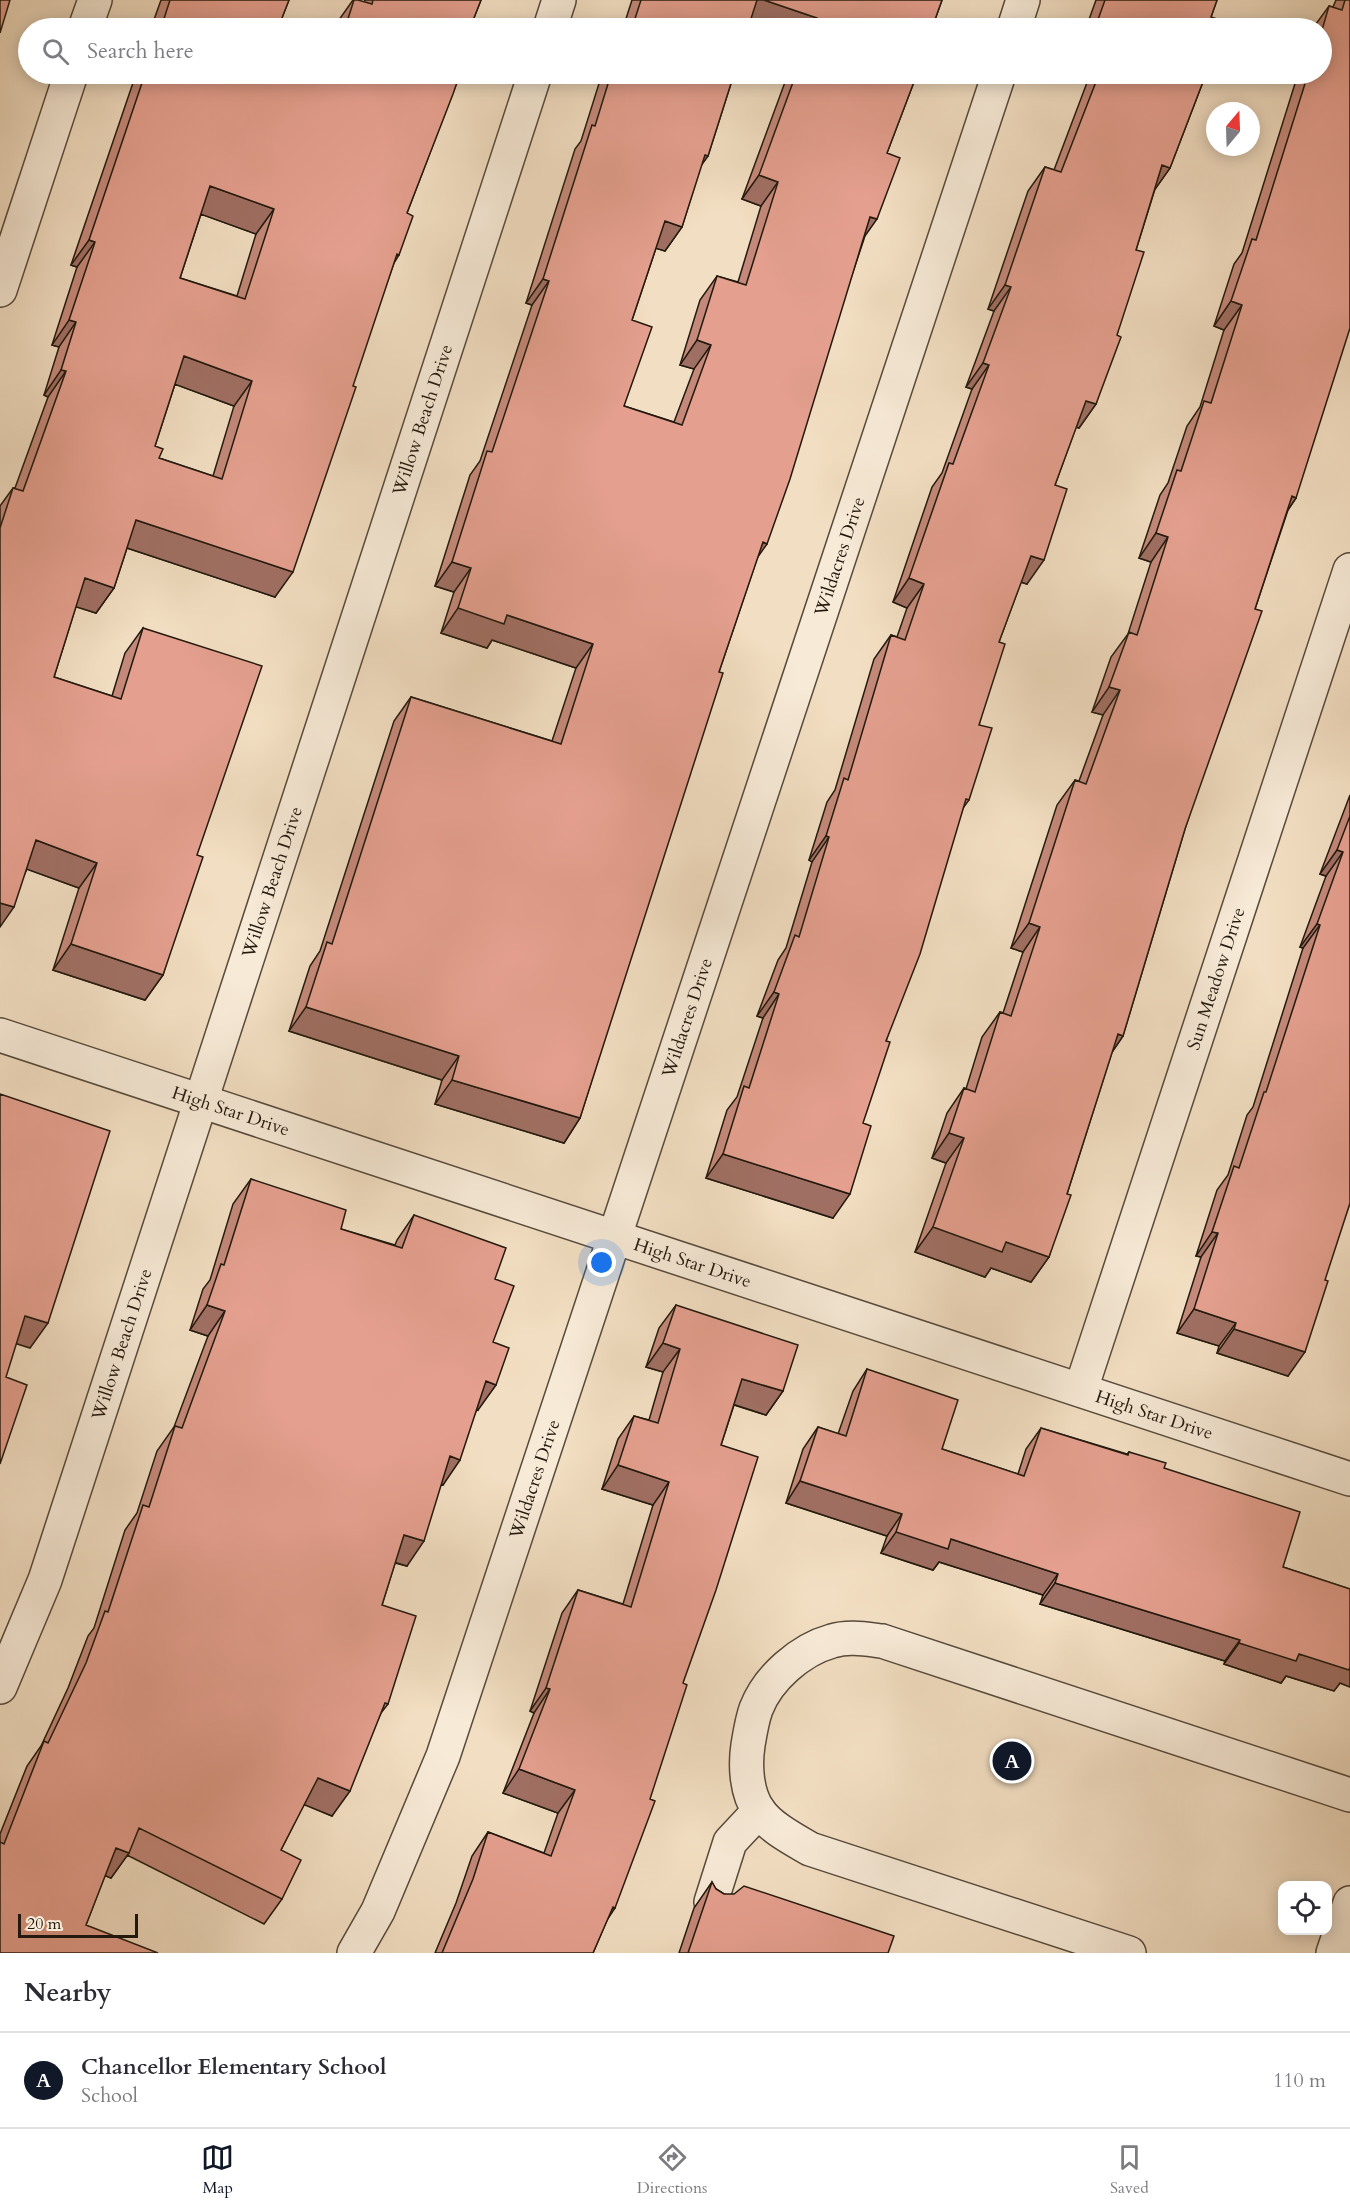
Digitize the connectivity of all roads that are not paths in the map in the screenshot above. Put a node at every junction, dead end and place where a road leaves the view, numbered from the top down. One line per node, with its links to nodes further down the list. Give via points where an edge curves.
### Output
1 (95, 0): 4 (street)
2 (559, 0): 5 (street)
3 (1023, 0): 6 (street)
4 (89, 18)
5 (553, 18)
6 (1017, 18)
7 (68, 84): 10 (street)
8 (532, 84): 13 (street, Willow Beach Drive)
9 (996, 84): 14 (street, Wildacres Drive)
10 (0, 290)
11 (1350, 570): 15 (street, Sun Meadow Drive)
12 (0, 1035): 13 (street, High Star Drive)
13 (200, 1101): 14 (street, High Star Drive); 17 (street, Willow Beach Drive, via 45,1580)
14 (615, 1238): 15 (street, High Star Drive); 22 (street, Wildacres Drive, via 443,1756 378,1911)
15 (1081, 1389): 16 (street, High Star Drive)
16 (1350, 1479)
17 (0, 1687)
18 (1350, 1795): 19 (street, via 907,1649 855,1638 832,1641 810,1651 768,1686 756,1710 746,1761 750,1792)
19 (759, 1811): 20 (street, via 730,1842); 23 (street, via 810,1849)
20 (711, 1902)
21 (1350, 1903): 24 (street)
22 (354, 1953)
23 (1129, 1953)
24 (1333, 1953)

